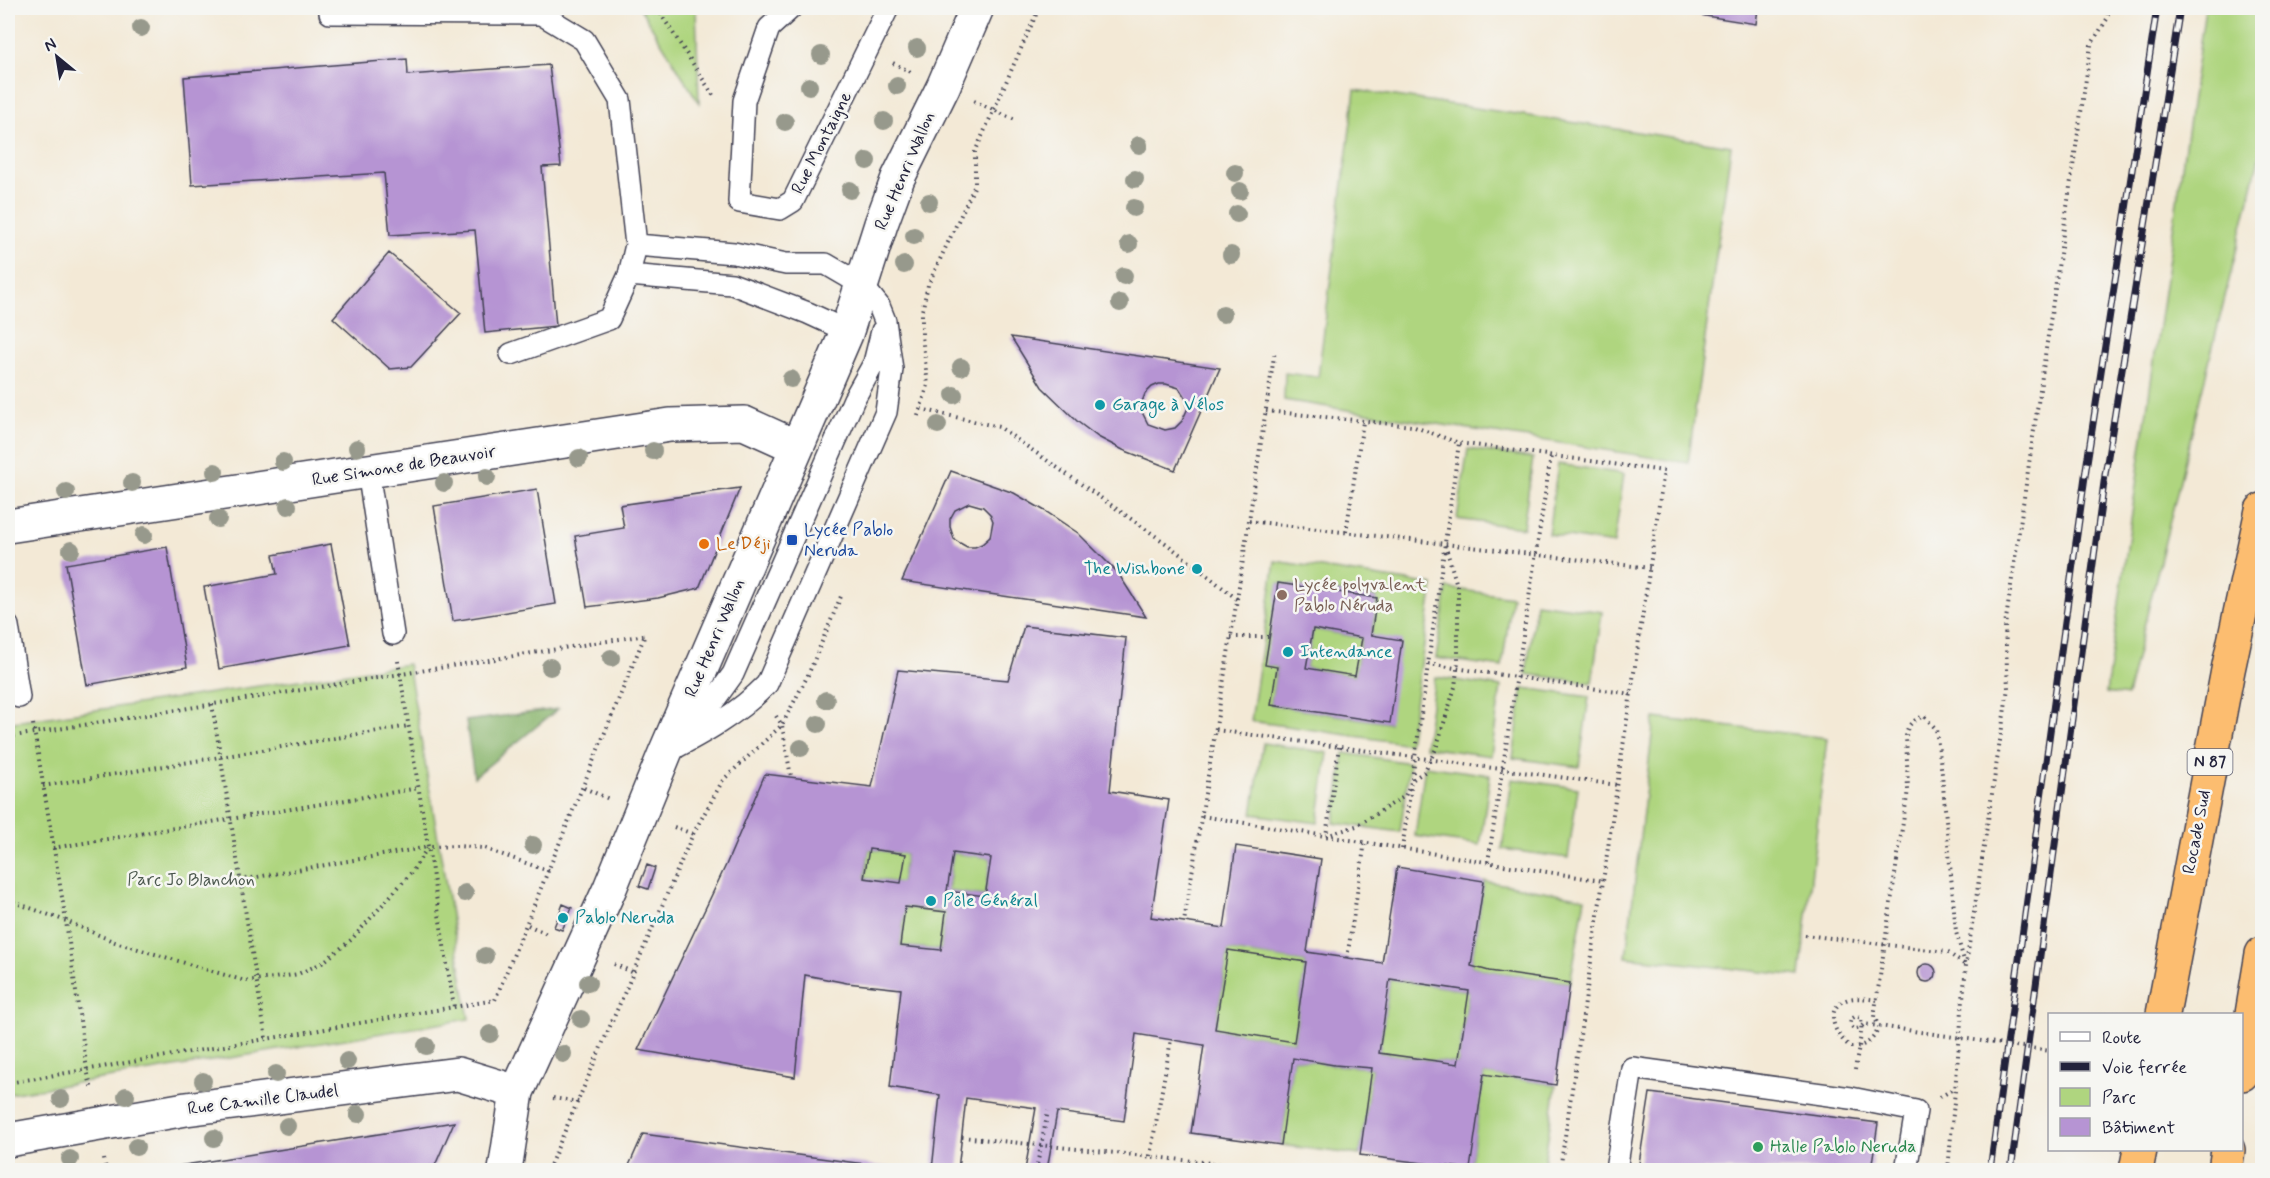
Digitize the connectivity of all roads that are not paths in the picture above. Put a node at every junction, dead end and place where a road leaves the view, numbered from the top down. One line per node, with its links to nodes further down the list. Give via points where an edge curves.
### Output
1 (791, 8): 2 (lane, Rue Montaigne, via 769,28 744,101 739,202 780,209 793,201)
2 (888, 8)
3 (977, 8): 7 (street, Rue Henri Wallon, via 898,178)
4 (330, 13): 5 (lane, via 541,14 584,40 620,100)
5 (636, 245): 6 (lane); 7 (lane, via 734,253 786,264 826,264)
6 (629, 275): 9 (lane, via 732,284); 10 (lane, via 609,319)
7 (861, 285): 8 (lane, via 879,306); 9 (street, Rue Henri Wallon)
8 (885, 321): 18 (lane, via 873,363 733,674 702,717); 18 (lane, via 892,369 886,412 767,684 753,699 705,732)
9 (847, 331): 11 (street, Rue Henri Wallon)
10 (511, 354)
11 (797, 447): 12 (street, Rue Simone de Beauvoir, via 744,423 670,425); 18 (street, Rue Henri Wallon)
12 (368, 471): 14 (street, Rue Simone de Beauvoir); 16 (lane)
13 (2262, 510): 20 (highway, Rocade Sud / N 87)
14 (8, 526)
15 (8, 626): 17 (lane)
16 (393, 634)
17 (19, 697)
18 (665, 753): 22 (street, Rue Henri Wallon, via 610,888)
19 (2262, 954): 21 (highway)
20 (2163, 1013)
21 (2243, 1063)
22 (517, 1092): 23 (street, Rue Camille Claudel, via 458,1074 186,1109); 26 (street, Rue Henri Wallon)
23 (8, 1140)
24 (2140, 1151): 29 (highway)
25 (2228, 1151): 30 (highway)
26 (505, 1170)
27 (1616, 1170): 28 (lane, via 1632,1068 1851,1098 1916,1111)
28 (1906, 1170)
29 (2136, 1170)
30 (2225, 1170)

